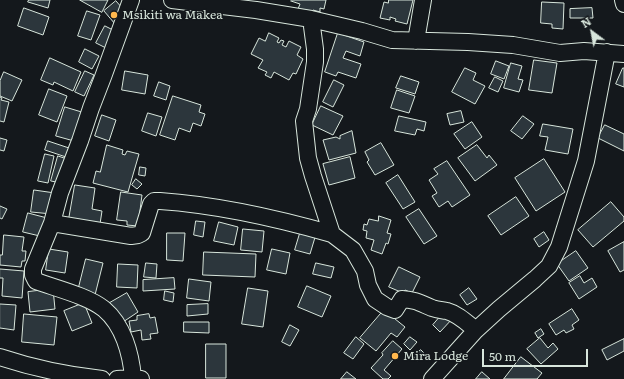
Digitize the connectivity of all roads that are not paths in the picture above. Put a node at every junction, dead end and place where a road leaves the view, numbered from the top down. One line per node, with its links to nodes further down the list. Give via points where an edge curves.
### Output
1 (131, 0): 10 (street, via 60,193)
2 (172, 0): 6 (street)
3 (423, 0): 7 (street)
4 (624, 0): 5 (street)
5 (624, 4)
6 (311, 19): 7 (street, via 392,40); 11 (street, via 316,49 304,121 305,136 308,158)
7 (416, 41): 8 (street, via 512,45 560,53)
8 (607, 52): 9 (street); 12 (street, via 586,162 554,258 543,272)
9 (624, 54)
10 (52, 223): 11 (street, via 138,235 142,233 151,204 160,201 202,204 290,222); 15 (street, via 33,269 34,279 103,308 124,338)
11 (332, 234): 12 (street, via 354,250 375,299 395,310 402,300 416,300 432,308 457,315)
12 (476, 330): 14 (street)
13 (0, 357): 16 (street, via 23,365)
14 (440, 376)
15 (137, 378): 17 (street)
16 (102, 379)
17 (117, 379)

